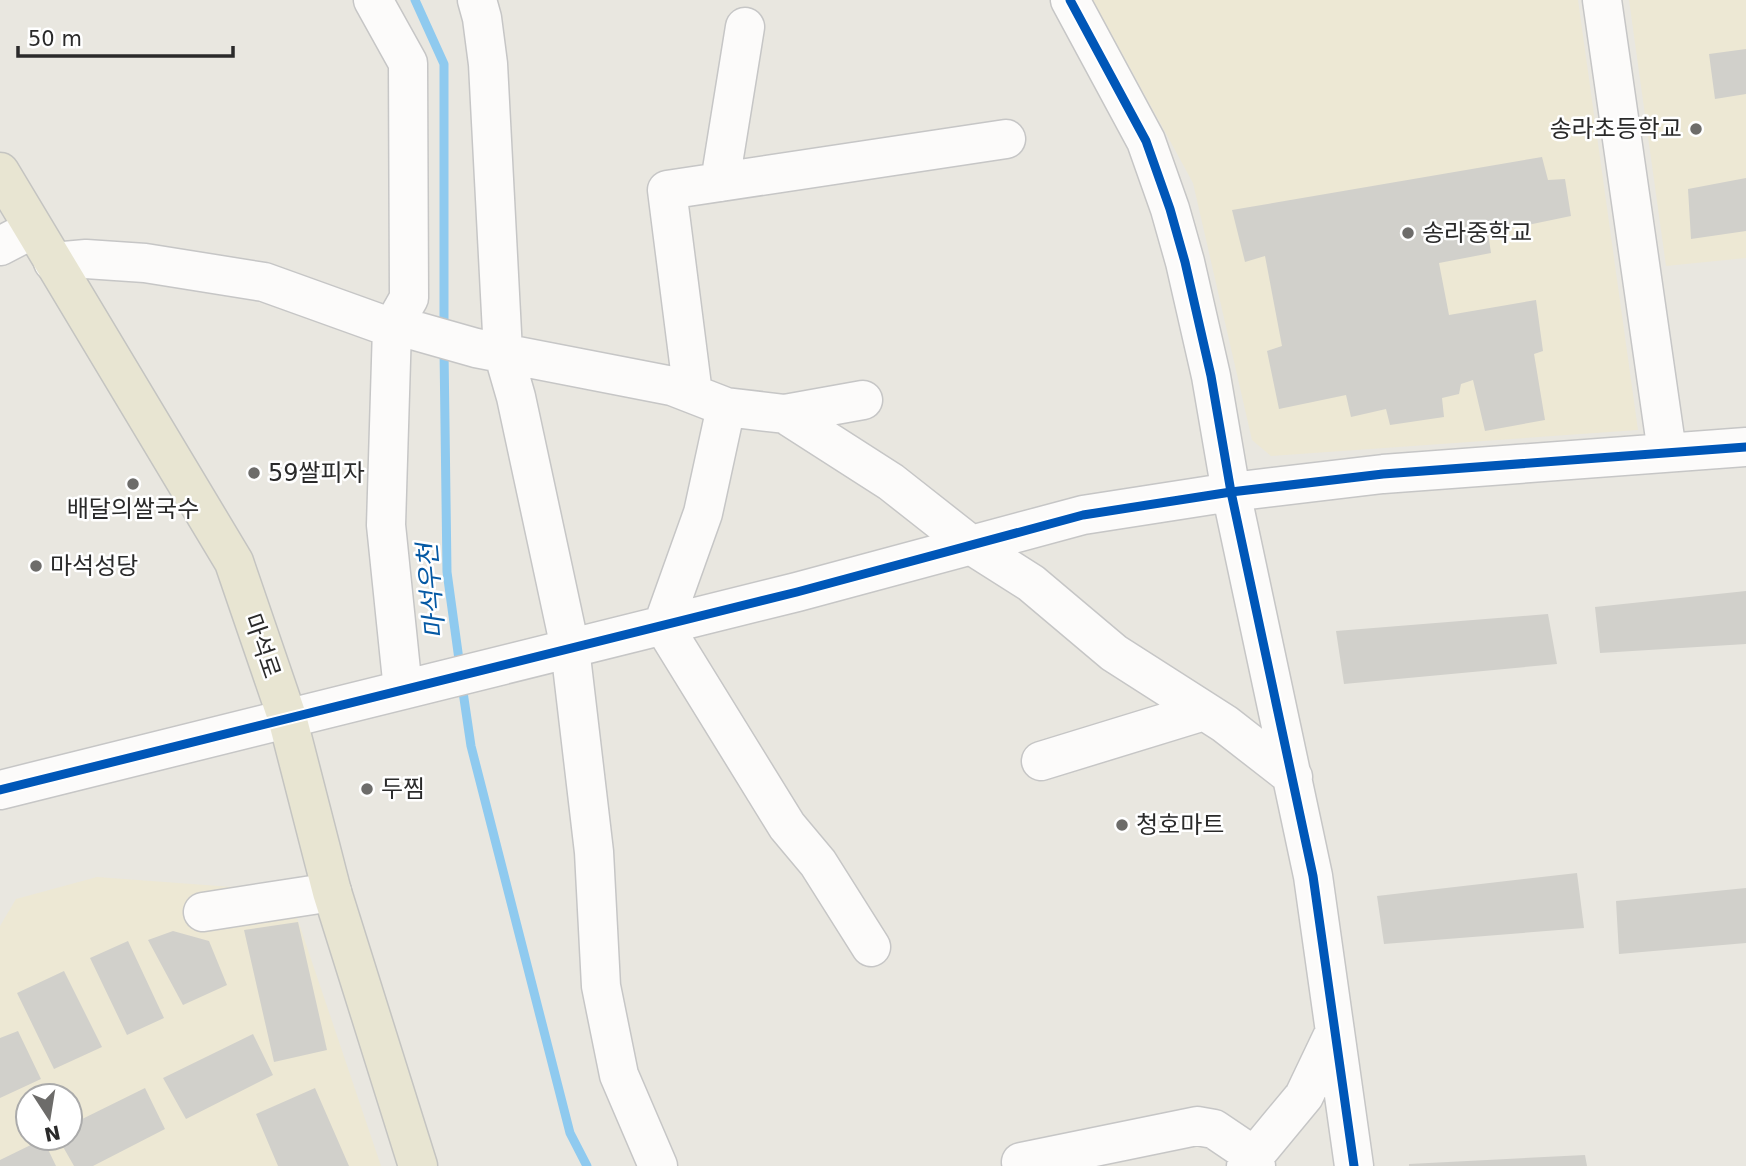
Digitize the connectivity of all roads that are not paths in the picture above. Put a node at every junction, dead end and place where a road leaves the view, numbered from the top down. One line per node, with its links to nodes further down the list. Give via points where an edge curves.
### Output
1 (373, 0): 11 (street, via 408,64 409,298)
2 (477, 0): 12 (street, via 488,64)
3 (1070, 0): 18 (street, via 1146,141 1170,209 1211,376)
4 (1602, 0): 17 (street)
5 (745, 27): 8 (street)
6 (1006, 139): 8 (street)
7 (0, 172): 9 (main road, 마석로)
8 (720, 182): 13 (street, via 667,190)
9 (17, 237): 10 (main road, 마석로)
10 (53, 262): 11 (street, via 145,263 264,282); 24 (main road, 마석로, via 234,562)
11 (400, 328): 12 (street); 22 (street, via 386,525)
12 (489, 350): 13 (street, via 672,386); 21 (street, via 516,397)
13 (710, 400): 15 (street); 20 (street, via 703,513)
14 (863, 400): 15 (street)
15 (785, 414): 19 (street, via 891,482)
16 (1746, 447): 17 (street)
17 (1667, 452): 18 (street, via 1383,474)
18 (1231, 492): 19 (street, via 1083,515); 26 (street)
19 (971, 545): 20 (street); 23 (street, via 1031,583 1114,653)
20 (663, 625): 21 (street); 30 (street, via 787,826 818,863)
21 (570, 648): 22 (street); 35 (street, via 594,852 601,986 619,1075)
22 (403, 690): 24 (street)
23 (1204, 710): 25 (street); 26 (street)
24 (287, 717): 27 (street); 28 (main road, 마석로)
25 (1041, 761)
26 (1293, 777): 31 (street, via 1313,876)
27 (0, 790)
28 (332, 892): 29 (street); 34 (main road, 마석로)
29 (203, 912)
30 (871, 947)
31 (1335, 1031): 33 (street, via 1304,1096); 36 (street)
32 (1021, 1162): 33 (street, via 1196,1126 1214,1129)
33 (1252, 1163)
34 (418, 1166)
35 (658, 1166)
36 (1354, 1166)

